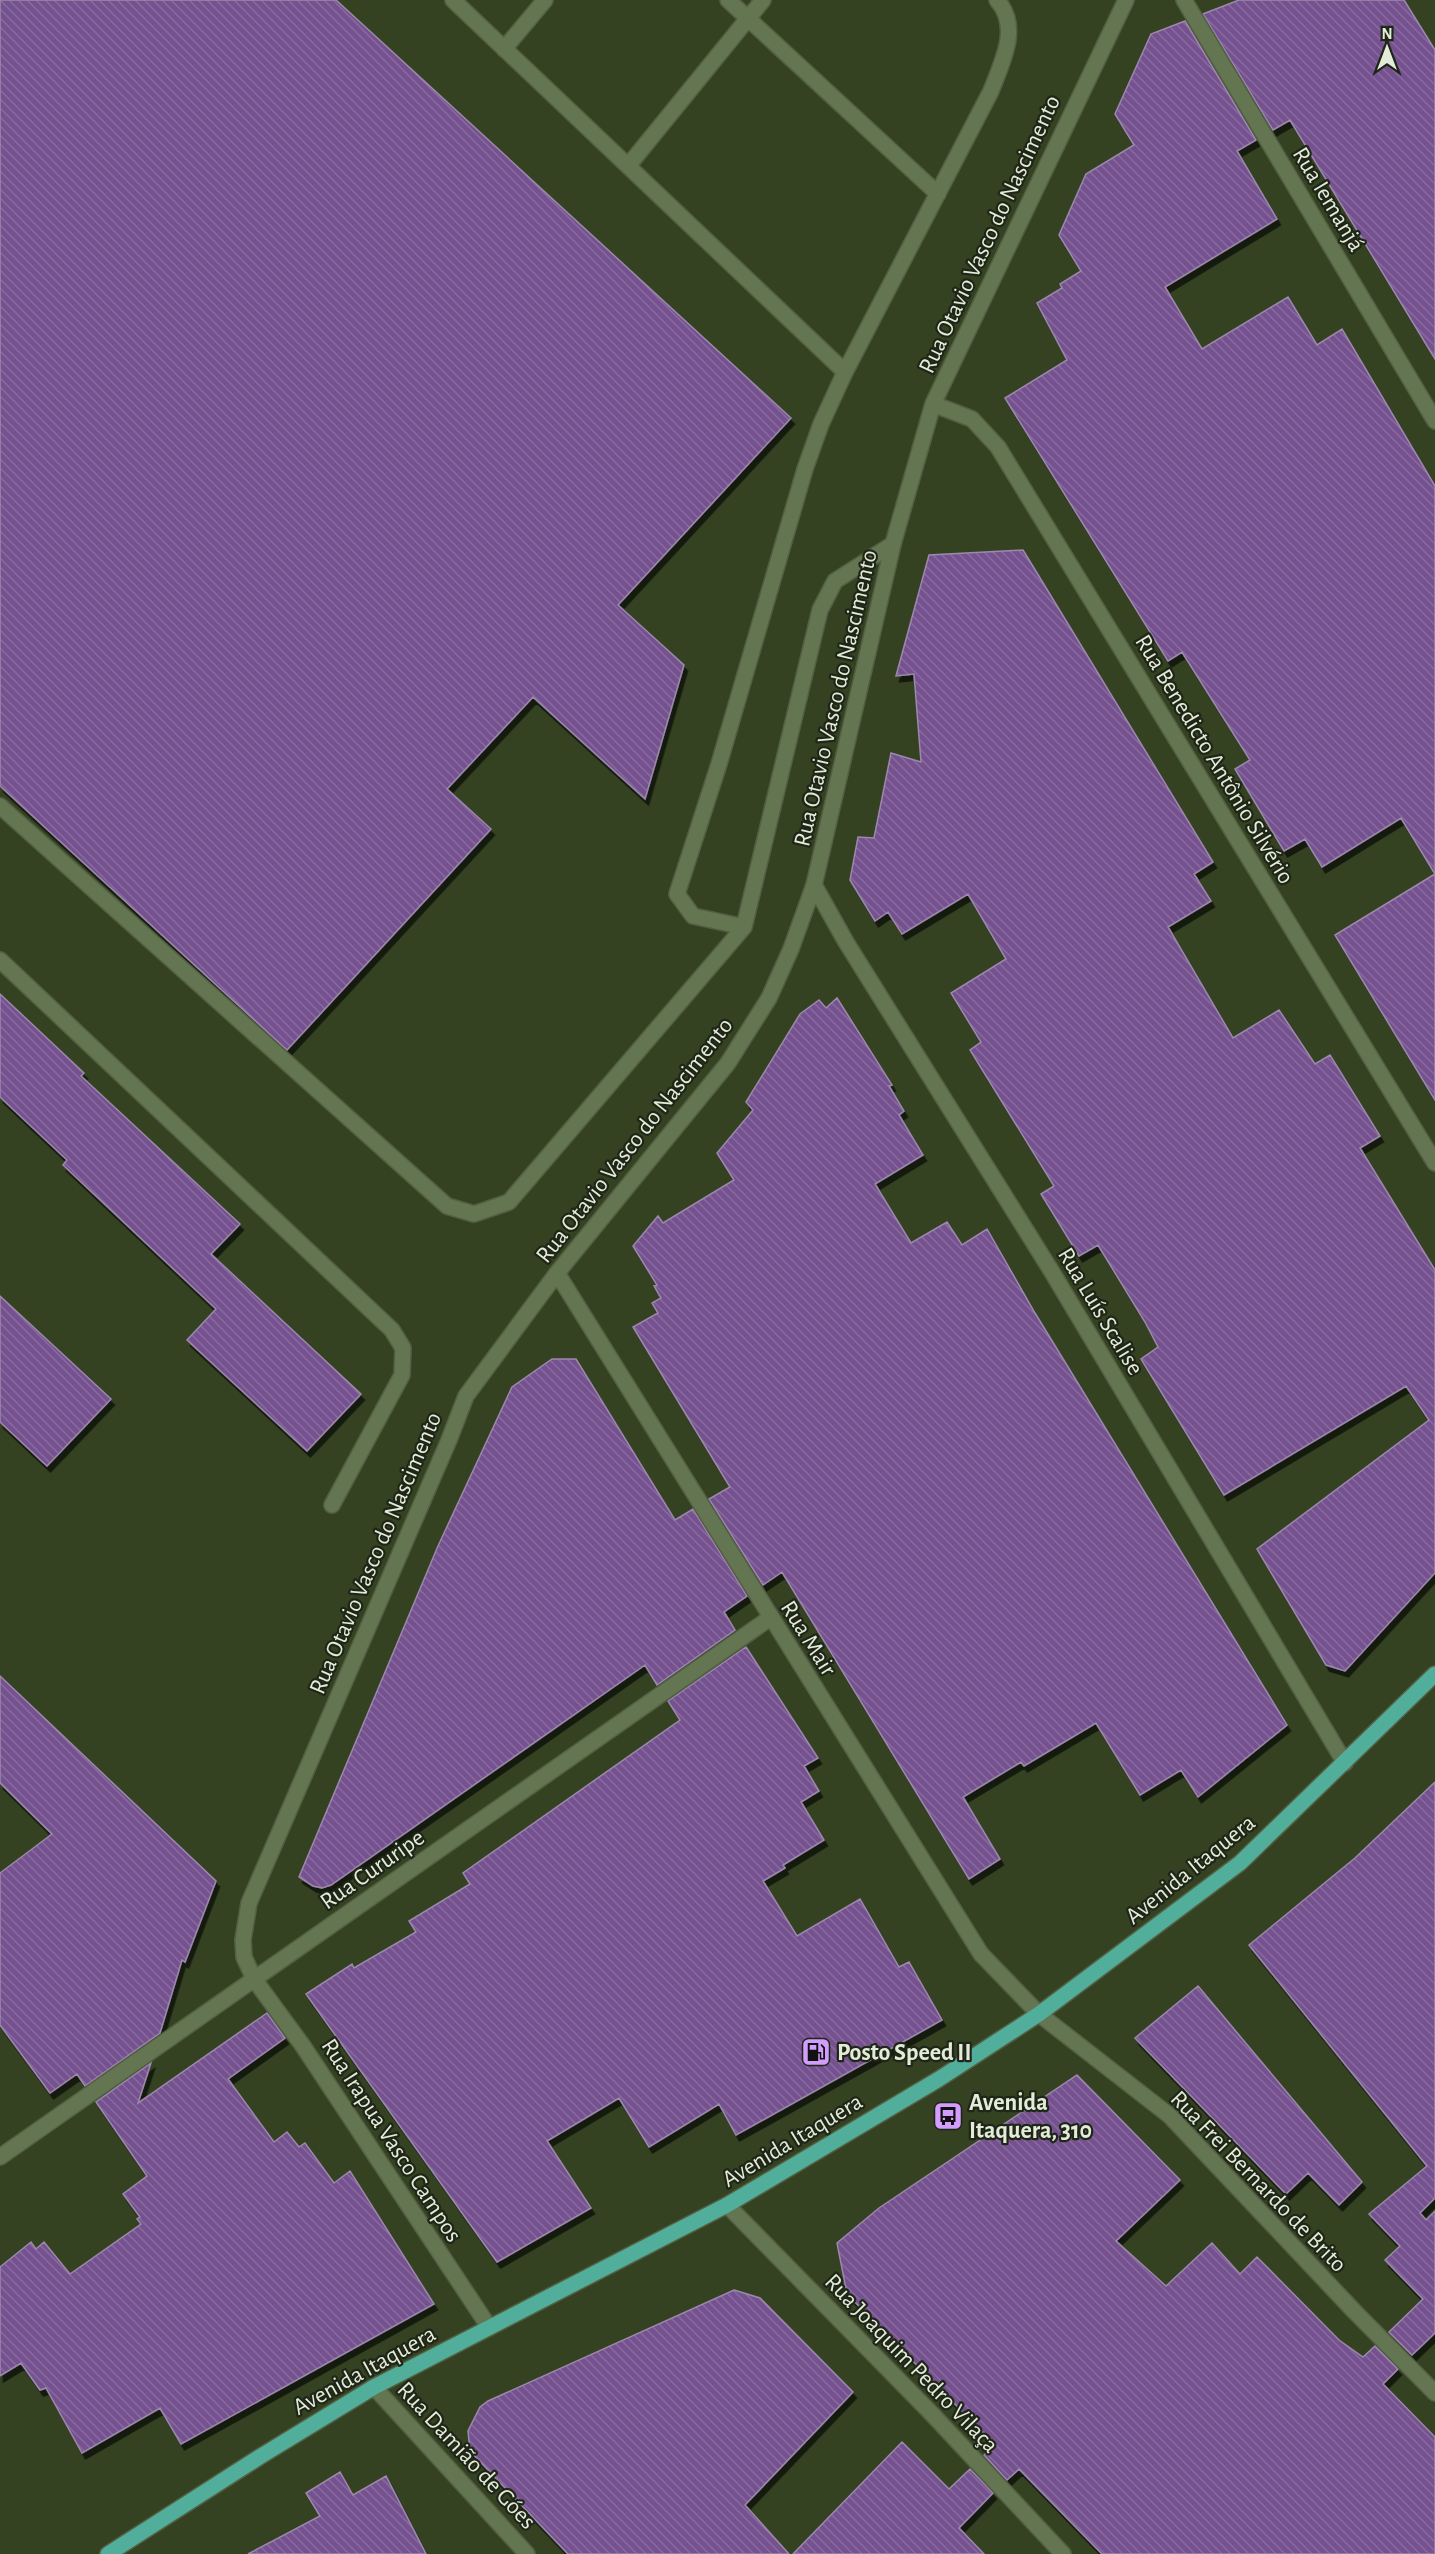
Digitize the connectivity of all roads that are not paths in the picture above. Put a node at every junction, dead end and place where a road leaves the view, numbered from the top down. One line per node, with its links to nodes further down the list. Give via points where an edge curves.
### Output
1 (453, 0): 9 (street)
2 (544, 0): 9 (street)
3 (728, 0): 8 (street)
4 (764, 0): 8 (street)
5 (997, 0): 11 (street, via 1004,7 1009,24 1009,43 991,91)
6 (1126, 0): 13 (street, Rua Otavio Vasco do Nascimento)
7 (1184, 0): 14 (street, Rua Iemanjá)
8 (748, 18): 10 (street); 11 (street)
9 (504, 49): 10 (street)
10 (628, 166): 12 (street)
11 (938, 194): 12 (street)
12 (845, 372): 18 (street, via 805,469 677,894 693,916)
13 (933, 404): 15 (street, Rua Otavio Vasco do Nascimento); 20 (street, Rua Benedicto Antônio Silvério, via 972,419 998,447)
14 (1435, 421)
15 (893, 544): 17 (street, Rua Otavio Vasco do Nascimento); 18 (street, via 835,581 820,610)
16 (0, 806): 18 (street, via 447,1206 474,1214 509,1202)
17 (814, 885): 21 (street, Rua Otavio Vasco do Nascimento, via 769,998 728,1063); 25 (street, Rua Luís Scalise, via 1052,1272)
18 (744, 927)
19 (0, 960): 22 (street, via 392,1330 403,1348 402,1375)
20 (1435, 1163)
21 (558, 1274): 23 (street, Rua Mair); 26 (street, Rua Otavio Vasco do Nascimento, via 466,1396 249,1903 244,1957)
22 (332, 1505)
23 (770, 1618): 26 (street, Rua Cururipe); 27 (street, Rua Mair, via 981,1954)
24 (1435, 1674): 25 (main road, Avenida Itaquera)
25 (1345, 1763): 27 (main road, Avenida Itaquera, via 1240,1863)
26 (254, 1979): 28 (street, Rua Cururipe); 30 (street, Rua Irapua Vasco Campos, via 303,2046)
27 (1038, 2014): 29 (main road, Avenida Itaquera, via 939,2079); 32 (street, Rua Frei Bernardo de Brito, via 1170,2116)
28 (0, 2157)
29 (727, 2205): 30 (main road, Avenida Itaquera); 35 (street, Rua Joaquim Pedro Vilaça)
30 (489, 2327): 31 (main road, Avenida Itaquera)
31 (374, 2387): 33 (main road, Avenida Itaquera); 34 (street, Rua Damião de Góes)
32 (1435, 2393)
33 (108, 2554)
34 (527, 2554)
35 (1063, 2554)

